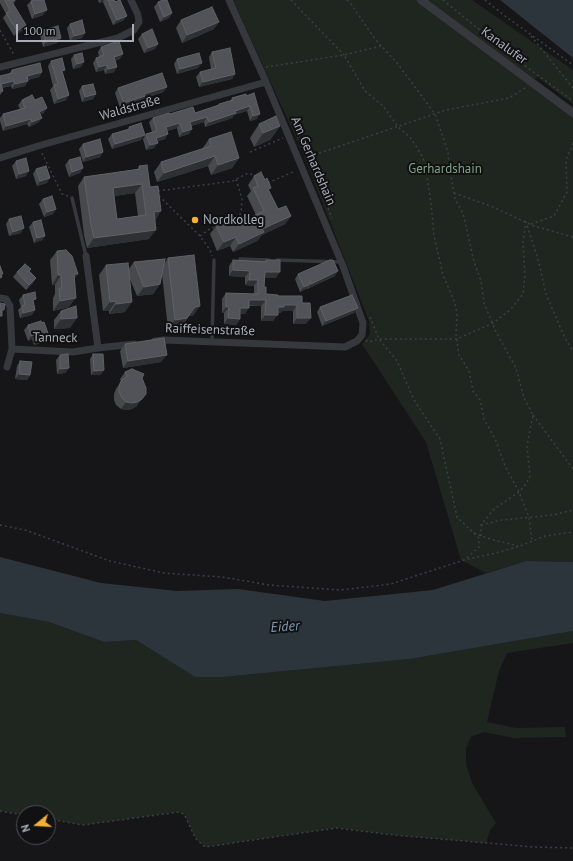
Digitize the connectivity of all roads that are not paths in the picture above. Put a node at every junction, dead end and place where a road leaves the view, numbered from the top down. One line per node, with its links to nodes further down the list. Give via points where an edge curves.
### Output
1 (131, 0): 4 (street, via 139,22 134,30 118,38)
2 (229, 0): 5 (street, Am Gerhardshain)
3 (421, 0): 6 (street, Kanalufer)
4 (0, 67)
5 (266, 82): 7 (street, Waldstraße); 12 (street, Am Gerhardshain)
6 (573, 113)
7 (0, 158)
8 (72, 198): 9 (lane)
9 (86, 256): 16 (street)
10 (214, 260): 15 (lane)
11 (240, 260): 12 (lane)
12 (342, 262): 14 (street, Am Gerhardshain, via 364,323)
13 (0, 298): 17 (street, via 6,299 10,306)
14 (362, 335): 15 (street, Raiffeisenstraße, via 356,342 345,347)
15 (212, 342): 16 (street, Raiffeisenstraße, via 164,340)
16 (98, 348): 17 (street, Tanneck, via 73,352)
17 (12, 349): 18 (street)
18 (7, 367)

